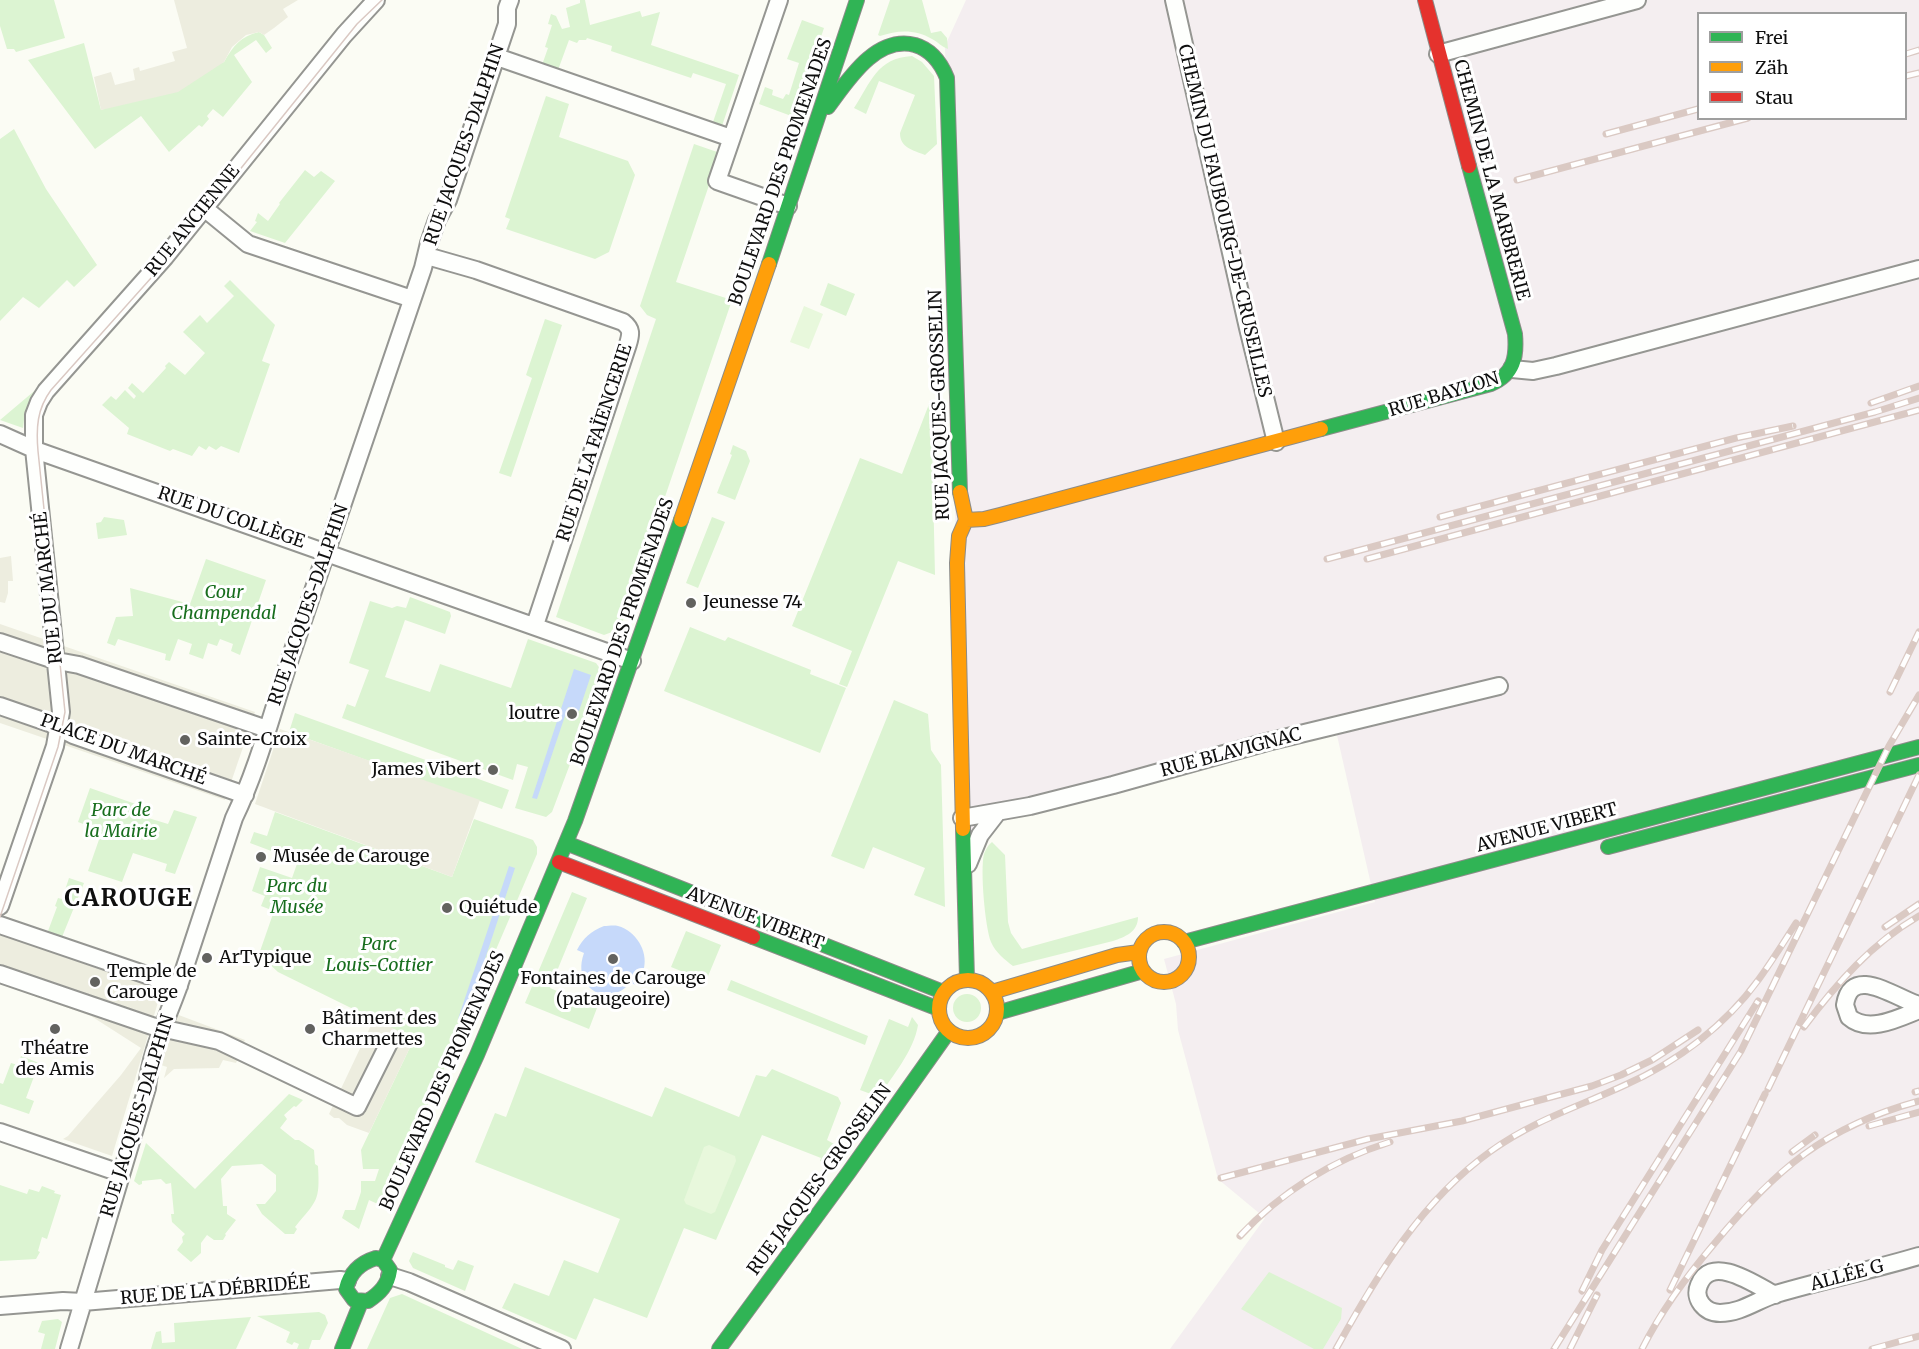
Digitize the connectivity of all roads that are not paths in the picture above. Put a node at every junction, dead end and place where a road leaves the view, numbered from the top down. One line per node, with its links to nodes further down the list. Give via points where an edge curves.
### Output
1 (376, 0): 13 (street, RUE ANCIENNE)
2 (510, 0): 9 (street, RUE JACQUES-DALPHIN)
3 (779, 0): 11 (street)
4 (857, 0): 10 (main road, BOULEVARD DES PROMENADES)
5 (1173, 0): 19 (street, CHEMIN DU FAUBOURG-DE-CRUSEILLES)
6 (1425, 0): 8 (main road, CHEMIN DE LA MARBRERIE)
7 (1637, 0): 8 (street)
8 (1438, 54): 17 (main road, CHEMIN DE LA MARBRERIE, via 1515,334 1517,351)
9 (497, 57): 11 (street); 14 (street, RUE JACQUES-DALPHIN)
10 (818, 119): 12 (main road, BOULEVARD DES PROMENADES); 21 (main road, RUE JACQUES-GROSSELIN, via 859,68 889,46 904,43 924,48 941,65 948,84 958,485)
11 (731, 138): 12 (street, via 717,181)
12 (788, 206): 26 (main road, BOULEVARD DES PROMENADES)
13 (204, 208): 16 (street, via 248,244); 20 (street, RUE ANCIENNE, via 42,396 33,421)
14 (427, 256): 16 (street, RUE JACQUES-DALPHIN); 23 (street, RUE DE LA FAÏENCERIE, via 623,322 631,332)
15 (1919, 269): 17 (street, RUE BAYLON, via 1556,366 1533,371)
16 (412, 299): 22 (street, RUE JACQUES-DALPHIN)
17 (1512, 369): 19 (main road, RUE BAYLON, via 1491,384)
18 (0, 434): 20 (street, RUE DU COLLÈGE)
19 (1276, 442): 21 (main road, RUE BAYLON, via 984,519)
20 (34, 449): 22 (street, RUE DU COLLÈGE); 25 (street, RUE DU MARCHÉ)
21 (966, 520): 35 (main road, RUE JACQUES-GROSSELIN, via 959,536 957,563)
22 (327, 552): 23 (street, RUE DU COLLÈGE); 30 (street, RUE JACQUES-DALPHIN)
23 (535, 625): 26 (street, RUE DU COLLÈGE)
24 (0, 642): 25 (street)
25 (57, 661): 29 (street, RUE DU MARCHÉ); 30 (street)
26 (632, 661): 36 (main road, BOULEVARD DES PROMENADES)
27 (1499, 686): 34 (street, RUE BLAVIGNAC)
28 (0, 706): 29 (street, PLACE DU MARCHÉ)
29 (60, 727): 33 (street, PLACE DU MARCHÉ, via 73,735); 40 (street, RUE DU MARCHÉ)
30 (267, 729): 33 (street, RUE JACQUES-DALPHIN)
31 (1919, 747): 42 (main road, AVENUE VIBERT)
32 (1919, 765): 37 (main road, AVENUE VIBERT)
33 (245, 795): 47 (street, RUE JACQUES-DALPHIN)
34 (997, 813): 35 (street, RUE BLAVIGNAC); 39 (street, via 980,835)
35 (963, 818): 39 (main road, RUE JACQUES-GROSSELIN)
36 (566, 843): 38 (main road, BOULEVARD DES PROMENADES); 48 (main road, AVENUE VIBERT)
37 (1599, 850)
38 (558, 862): 51 (main road, AVENUE VIBERT); 60 (main road, BOULEVARD DES PROMENADES, via 464,1086)
39 (966, 870): 46 (main road, RUE JACQUES-GROSSELIN)
40 (0, 906)
41 (0, 925): 47 (street)
42 (1184, 942): 43 (main road, via 1173,934 1159,932 1146,939); 44 (main road, via 1194,957 1181,975 1167,982)
43 (1139, 952): 44 (main road); 49 (main road)
44 (1143, 971): 53 (main road)
45 (0, 974): 54 (street)
46 (967, 979): 48 (main road, via 951,984); 49 (main road, via 981,982)
47 (179, 986): 54 (street, RUE JACQUES-DALPHIN)
48 (943, 992): 51 (main road)
49 (992, 992): 53 (main road)
50 (1919, 1005): 52 (street, via 1863,985 1850,991 1845,1005 1849,1017 1864,1025 1881,1024)
51 (939, 1009): 55 (main road)
52 (1919, 1010)
53 (997, 1013): 55 (main road, via 990,1027 978,1036 963,1038)
54 (164, 1029): 56 (street, via 235,1047 357,1107); 58 (street, RUE JACQUES-DALPHIN)
55 (949, 1031): 70 (main road, RUE JACQUES-GROSSELIN)
56 (388, 1043)
57 (0, 1132): 58 (street)
58 (120, 1173): 64 (street, RUE JACQUES-DALPHIN)
59 (1919, 1257): 63 (street, ALLÉE G)
60 (383, 1260): 61 (main road); 62 (main road, via 362,1263)
61 (390, 1276): 65 (main road, via 374,1298); 69 (street)
62 (347, 1281): 64 (street, RUE DE LA DÉBRIDÉE); 65 (main road, via 349,1296)
63 (1775, 1295)
64 (82, 1302): 66 (street, RUE DE LA DÉBRIDÉE); 67 (street, RUE JACQUES-DALPHIN)
65 (361, 1302): 68 (main road)
66 (0, 1306)
67 (69, 1349)
68 (342, 1349)
69 (562, 1349)
70 (719, 1349)

